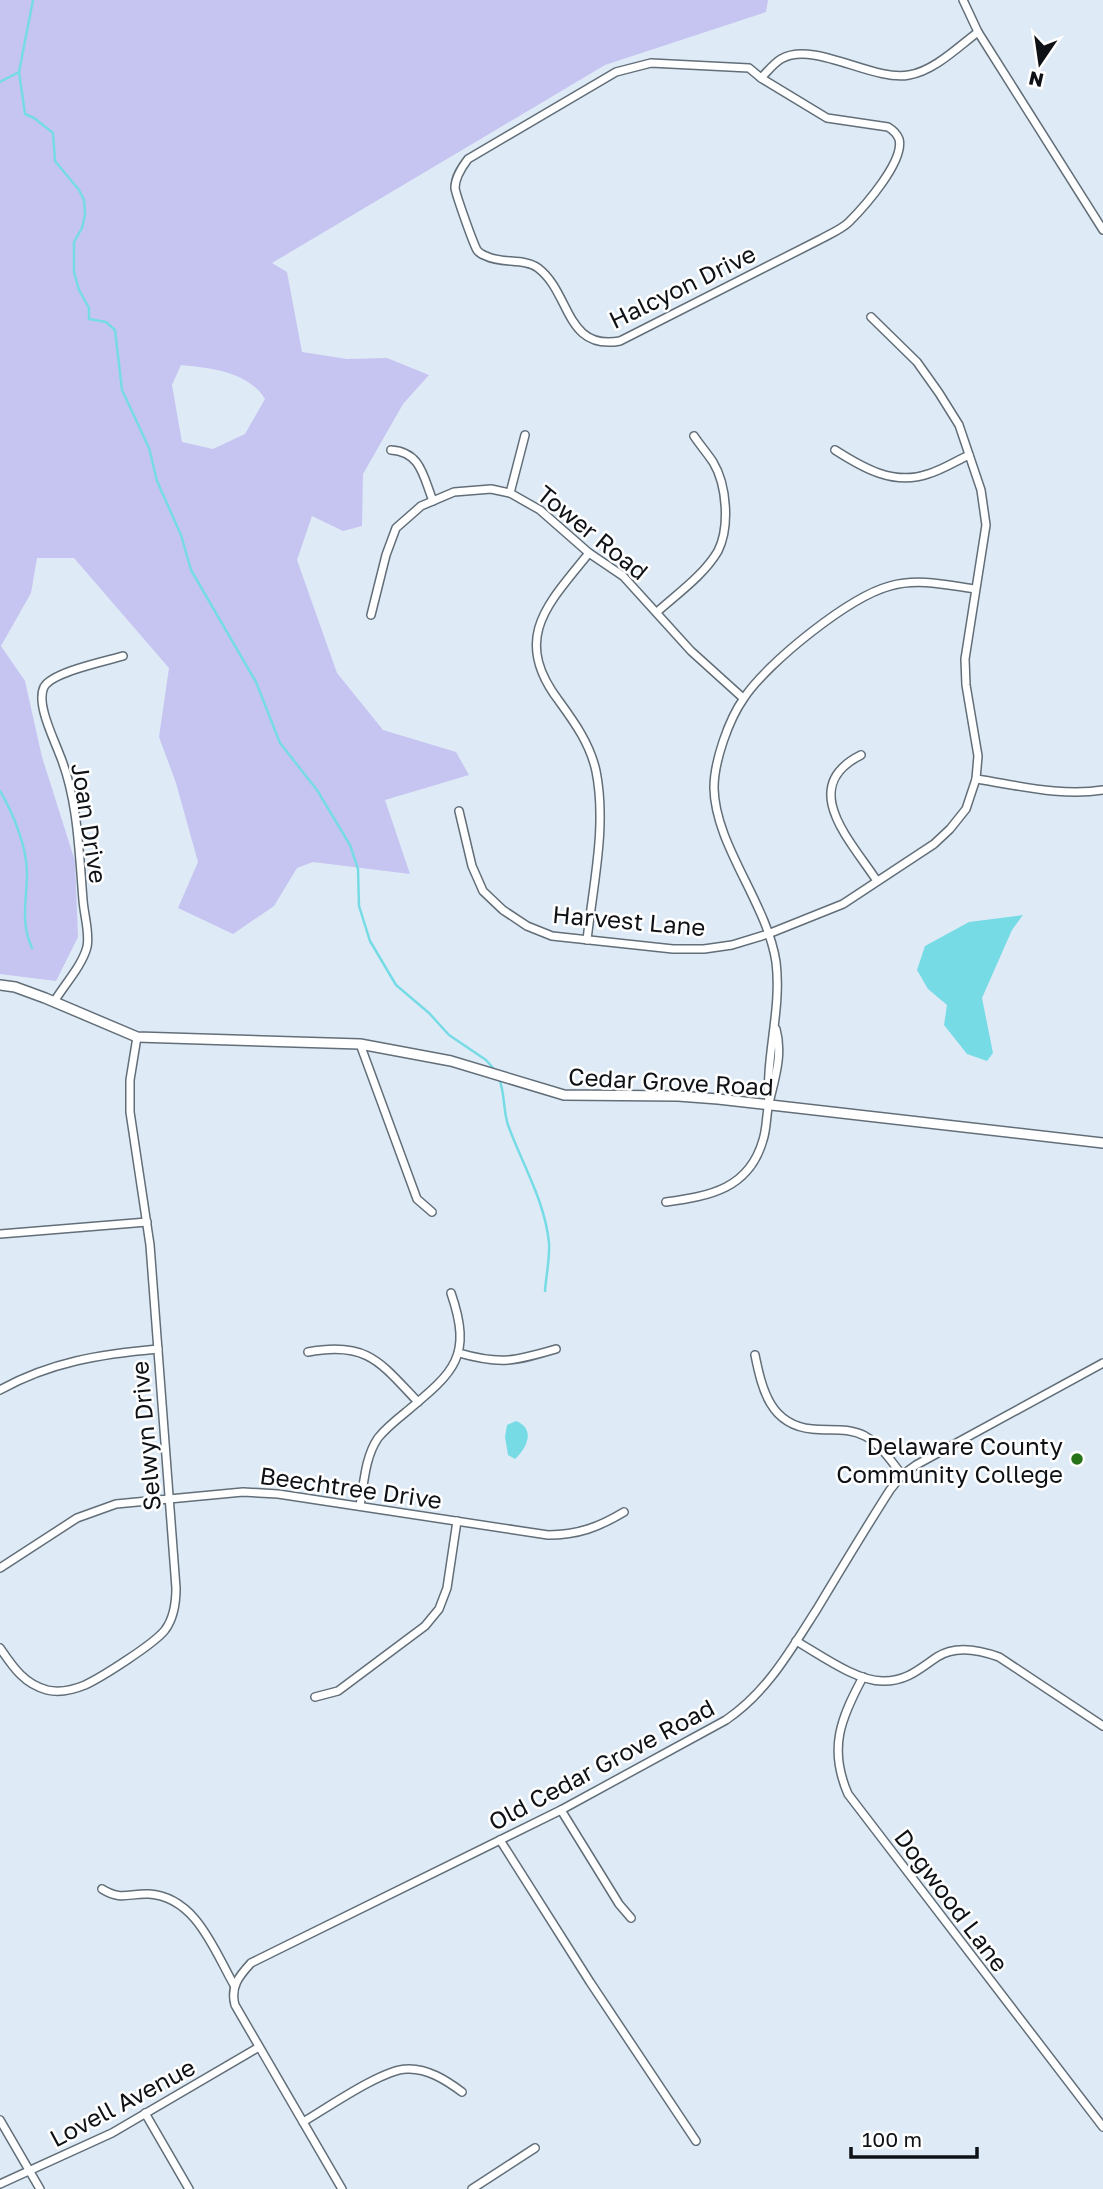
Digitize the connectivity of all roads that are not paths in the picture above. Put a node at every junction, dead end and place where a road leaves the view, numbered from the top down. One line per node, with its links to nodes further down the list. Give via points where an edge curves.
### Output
1 (963, 0): 2 (street)
2 (978, 32): 3 (street, via 932,66 911,75 890,76 845,62 795,55 780,59); 4 (street)
3 (761, 78): 3 (street, Halcyon Drive, via 827,118 883,125 894,131 899,146 888,175 848,223 610,343 595,341 578,329 538,268 490,258 477,250 455,190 468,159 616,72 642,64 743,66)
4 (1103, 230)
5 (871, 317): 10 (street, Harvest Lane, via 917,362 958,425)
6 (525, 435): 11 (street)
7 (694, 436): 15 (street, via 715,464 726,509 725,530 718,551 701,572)
8 (391, 450): 12 (street, via 412,456)
9 (835, 450): 10 (street, via 867,470 902,478 927,475)
10 (969, 455): 14 (street, Harvest Lane, via 986,525)
11 (510, 493): 12 (street, Tower Road, via 491,489 454,492); 13 (street, Tower Road, via 540,510)
12 (433, 501): 16 (street, Tower Road, via 396,528)
13 (589, 553): 15 (street, Tower Road, via 623,576); 25 (street, via 550,603 539,624 536,644 550,689 578,726 596,771 600,828)
14 (975, 589): 18 (street, via 925,582 890,586 868,596 789,650); 20 (street, Harvest Lane, via 965,659 978,756)
15 (657, 612): 18 (street, Tower Road, via 712,672)
16 (371, 615)
17 (123, 656): 27 (street, Joan Drive, via 56,677 44,687 42,696 71,796 88,939 83,958)
18 (743, 698): 24 (street, via 718,760 714,788 725,834)
19 (861, 755): 23 (street, via 835,774 829,792 831,808)
20 (976, 779): 21 (street, via 1065,792); 23 (street, Harvest Lane, via 965,809 950,829)
21 (1103, 790)
22 (459, 811): 25 (street, Harvest Lane, via 483,891 527,926 552,936)
23 (877, 881): 24 (street, Harvest Lane, via 843,904)
24 (768, 934): 25 (street, Harvest Lane, via 704,949); 30 (street, via 778,987 775,1025 780,1043)
25 (587, 940)
26 (0, 985): 27 (street, Cedar Grove Road)
27 (54, 1002): 28 (street, Cedar Grove Road)
28 (137, 1037): 29 (street, Cedar Grove Road); 34 (street, Selwyn Drive, via 130,1112)
29 (360, 1044): 30 (street, Cedar Grove Road, via 451,1061 564,1095 678,1096); 33 (street, via 417,1199)
30 (769, 1105): 31 (street, Cedar Grove Road); 32 (street, via 763,1140 744,1174 714,1194)
31 (1103, 1143)
32 (666, 1202)
33 (432, 1212)
34 (147, 1222): 35 (street); 37 (street, Selwyn Drive)
35 (0, 1234)
36 (451, 1293): 40 (street, via 461,1326)
37 (158, 1349): 43 (street, via 68,1361); 46 (street, Selwyn Drive)
38 (556, 1349): 40 (street, via 504,1362)
39 (307, 1352): 44 (street, via 333,1347 369,1355)
40 (459, 1353): 44 (street, via 446,1376)
41 (755, 1355): 45 (street, via 762,1390 786,1420 803,1428 848,1430 864,1436)
42 (1103, 1363): 45 (street, Old Cedar Grove Road)
43 (0, 1390)
44 (418, 1402): 47 (street, via 372,1447)
45 (902, 1475): 51 (street, Old Cedar Grove Road)
46 (170, 1499): 47 (street, Beechtree Drive, via 261,1492); 50 (street, Beechtree Drive, via 95,1510); 52 (street, Selwyn Drive, via 176,1600 170,1622 153,1642 86,1685 58,1691 27,1681)
47 (360, 1506): 49 (street, Beechtree Drive)
48 (624, 1512): 49 (street, Beechtree Drive, via 569,1535)
49 (457, 1521): 54 (street, via 447,1588 439,1609 425,1626 338,1691)
50 (0, 1568)
51 (796, 1641): 53 (street); 56 (street, Old Cedar Grove Road, via 742,1709)
52 (0, 1648)
53 (863, 1677): 55 (street, via 883,1682 900,1679 948,1652 984,1651); 66 (street, Dogwood Lane, via 839,1729 839,1767 848,1794)
54 (315, 1697)
55 (1103, 1726)
56 (561, 1810): 57 (street, Old Cedar Grove Road); 59 (street)
57 (500, 1840): 60 (street, Old Cedar Grove Road, via 251,1963); 67 (street)
58 (102, 1889): 60 (street, via 122,1897 159,1895 180,1904 200,1925)
59 (631, 1918)
60 (234, 1984): 61 (street, via 235,2005)
61 (259, 2047): 63 (street, Lovell Avenue); 65 (street)
62 (462, 2092): 65 (street, via 433,2074 404,2068)
63 (145, 2113): 69 (street, Lovell Avenue); 72 (street)
64 (0, 2120): 69 (street)
65 (303, 2122): 73 (street)
66 (1103, 2127)
67 (696, 2141)
68 (534, 2148): 74 (street)
69 (30, 2172): 70 (street, Lovell Avenue); 71 (street)
70 (0, 2185)
71 (40, 2189)
72 (189, 2189)
73 (342, 2189)
74 (472, 2189)

